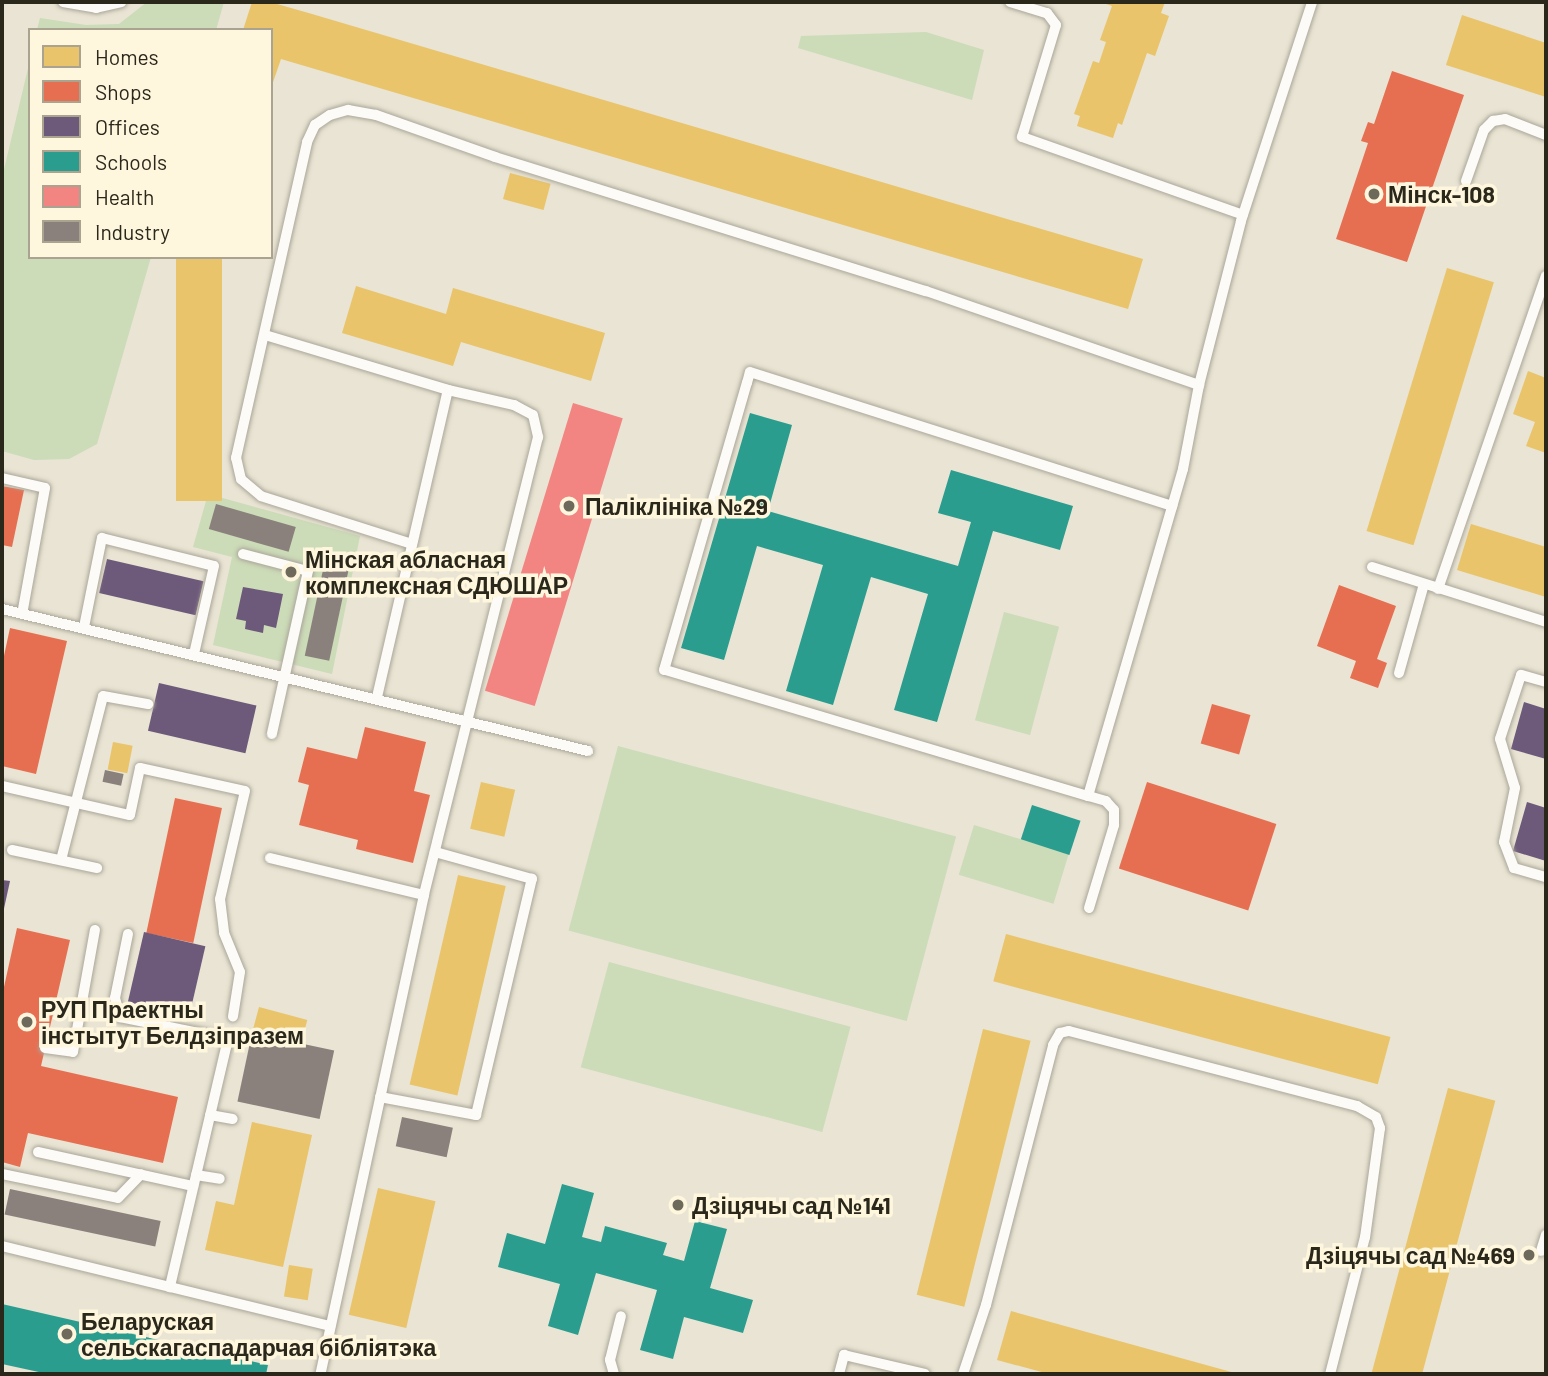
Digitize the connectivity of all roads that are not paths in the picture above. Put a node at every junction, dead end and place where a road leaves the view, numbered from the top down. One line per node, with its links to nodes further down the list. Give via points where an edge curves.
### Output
1 (63, 2): 2 (lane, via 96,8)
2 (121, 2)
3 (1010, 2): 7 (lane, via 1047,13 1056,25 1023,137)
4 (1312, 2): 7 (lane)
5 (1546, 135): 6 (lane, via 1505,120 1493,121 1483,130)
6 (1465, 181)
7 (1244, 215): 10 (lane)
8 (1546, 276): 18 (lane)
9 (265, 335): 10 (lane, via 307,142 314,125 348,110 376,115 495,157 926,291); 11 (lane); 14 (lane, via 236,458 241,479 261,496)
10 (1199, 385): 13 (lane)
11 (448, 390): 14 (lane); 29 (lane, via 514,405 533,415 538,437)
12 (2, 478): 20 (lane, via 45,488)
13 (1172, 506): 33 (lane); 33 (lane, via 750,372 664,670)
14 (412, 544): 27 (lane)
15 (243, 554): 25 (lane, via 309,571)
16 (1372, 567): 17 (lane)
17 (1424, 584): 18 (lane); 24 (lane)
18 (1438, 589): 21 (lane)
19 (2, 610): 20 (lane)
20 (22, 614): 22 (lane)
21 (1546, 622)
22 (84, 627): 23 (lane); 23 (lane, via 102,538 214,566)
23 (194, 653): 25 (lane)
24 (1399, 673)
25 (285, 676): 27 (lane); 30 (lane)
26 (1546, 682): 40 (lane, via 1521,675 1500,739 1515,788 1504,842 1514,868)
27 (377, 697): 29 (lane)
28 (148, 704): 34 (lane, via 103,696)
29 (467, 719): 31 (lane); 36 (lane)
30 (272, 734)
31 (588, 751)
32 (2, 786): 34 (lane)
33 (1088, 796): 42 (lane, via 1106,801 1114,810 1114,825)
34 (76, 802): 38 (lane); 45 (lane, via 130,815 140,768 245,791 220,899 223,933 240,972)
35 (12, 850): 38 (lane)
36 (435, 852): 41 (lane); 47 (lane, via 532,879 476,1115)
37 (270, 858): 41 (lane)
38 (61, 860): 39 (lane)
39 (97, 868)
40 (1546, 877)
41 (424, 895): 47 (lane)
42 (1089, 908)
43 (95, 930): 46 (lane, via 73,1052)
44 (128, 934): 48 (lane, via 115,998 120,1017 228,1039)
45 (233, 1017)
46 (46, 1048)
47 (380, 1097): 60 (lane)
48 (210, 1115): 49 (lane); 54 (lane)
49 (233, 1119)
50 (38, 1152): 52 (lane)
51 (2, 1174): 52 (lane, via 118,1198)
52 (141, 1174): 54 (lane)
53 (220, 1179): 54 (lane)
54 (195, 1180): 58 (lane)
55 (1546, 1234): 57 (lane)
56 (2, 1246): 58 (lane)
57 (1542, 1251)
58 (170, 1287): 60 (lane)
59 (621, 1316): 62 (lane, via 610,1360)
60 (330, 1326): 61 (lane)
61 (320, 1374)
62 (614, 1374)
63 (839, 1374): 64 (lane, via 844,1356)
64 (925, 1374)
65 (963, 1374): 66 (lane, via 986,1305 1054,1045 1060,1032 1069,1031 1357,1106 1376,1117 1380,1128 1365,1237)
66 (1330, 1374)

